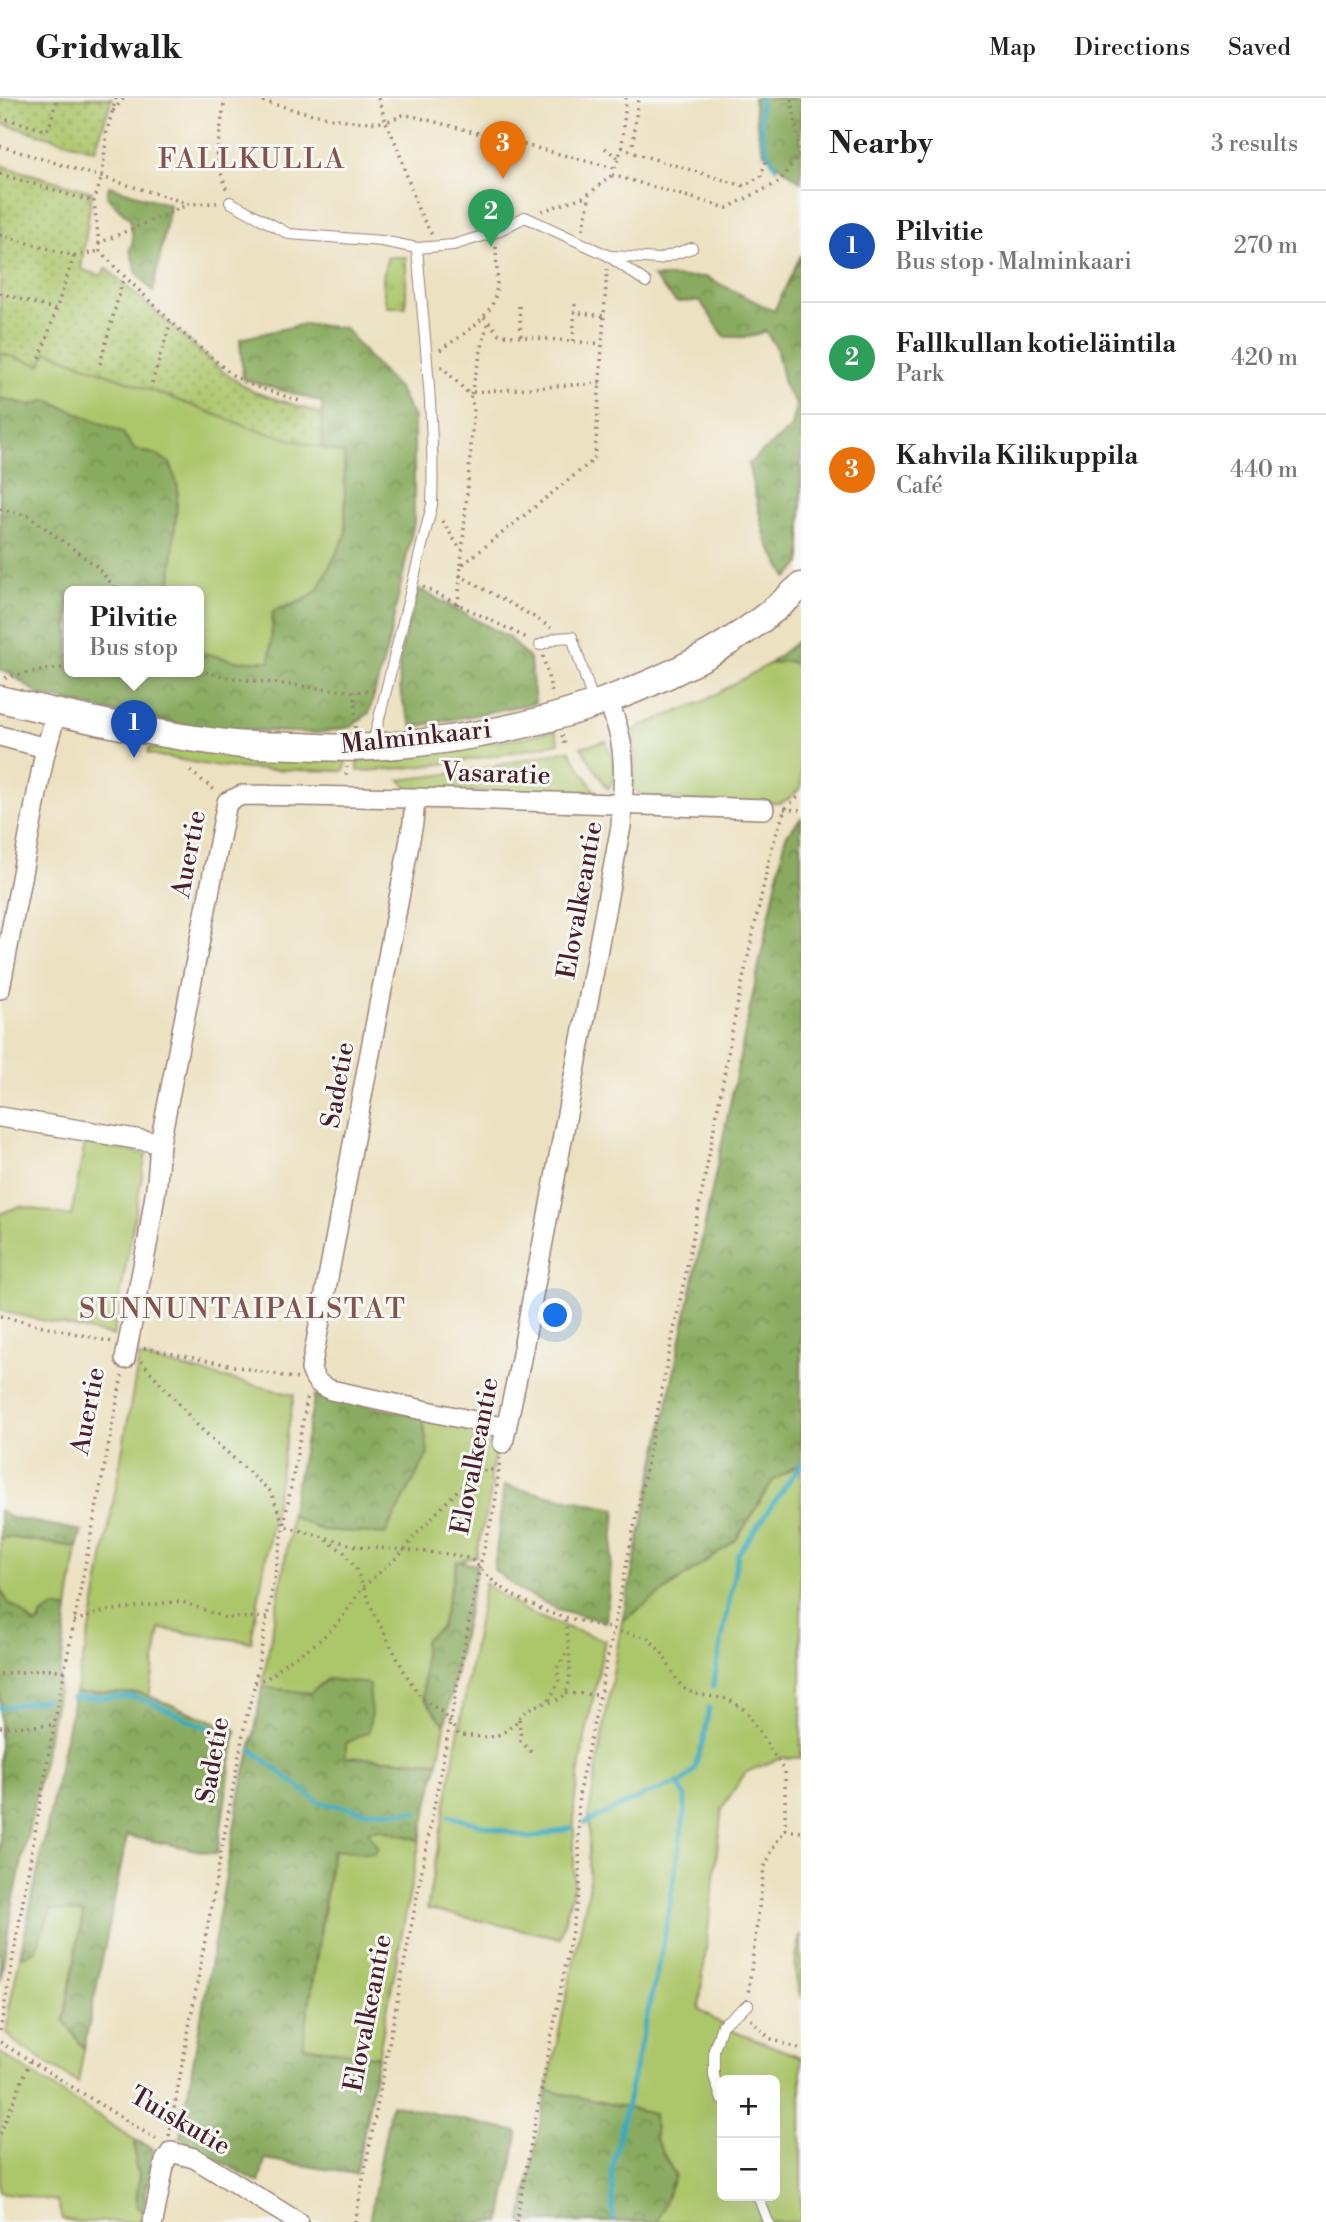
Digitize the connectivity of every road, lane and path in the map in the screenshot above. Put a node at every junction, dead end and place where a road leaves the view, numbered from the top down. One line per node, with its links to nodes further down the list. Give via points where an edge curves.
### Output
1 (57, 98): 11 (path, via 49,128 44,130)
2 (116, 98): 10 (path)
3 (124, 98): 10 (path)
4 (225, 98): 25 (path, via 216,158)
5 (249, 98): 12 (path, via 318,117)
6 (378, 98): 12 (path)
7 (626, 98): 15 (path)
8 (638, 98): 15 (path, via 634,144)
9 (792, 98): 13 (path)
10 (112, 113): 22 (path)
11 (0, 117)
12 (386, 121): 19 (path, via 412,116); 32 (path, via 434,240)
13 (799, 134): 21 (path, via 800,153 779,182 727,208)
14 (0, 146): 22 (path)
15 (622, 147): 17 (path); 18 (path, via 744,186 761,176)
16 (605, 148): 17 (path)
17 (618, 158): 19 (path)
18 (766, 162)
19 (614, 168): 21 (path)
20 (0, 174): 24 (path)
21 (612, 175): 23 (path)
22 (102, 176): 24 (path); 26 (path)
23 (590, 193): 27 (path); 31 (path)
24 (94, 202): 30 (path)
25 (230, 202): 26 (path); 33 (lane, via 289,234)
26 (190, 204): 30 (path)
27 (525, 217): 28 (lane); 31 (lane)
28 (496, 232): 32 (lane); 46 (path, via 496,295)
29 (0, 235): 37 (path)
30 (99, 243): 35 (path)
31 (580, 243): 36 (lane)
32 (431, 247): 33 (lane)
33 (417, 248): 52 (lane)
34 (692, 248): 36 (lane, via 659,259)
35 (100, 251): 37 (path); 38 (path)
36 (607, 255): 39 (lane); 45 (path)
37 (74, 256): 43 (path)
38 (124, 276): 47 (path); 53 (path)
39 (646, 282)
40 (0, 293): 43 (path)
41 (575, 304): 44 (path)
42 (519, 306): 48 (path)
43 (57, 310): 51 (path)
44 (573, 312): 45 (path); 49 (path)
45 (604, 316): 50 (path)
46 (486, 319): 48 (path, via 499,334); 52 (path); 56 (path)
47 (172, 322): 54 (path); 57 (path, via 230,374)
48 (522, 337): 49 (path)
49 (573, 341): 50 (path)
50 (602, 344): 55 (path)
51 (40, 358)
52 (426, 358): 56 (path); 58 (lane)
53 (100, 364)
54 (152, 383)
55 (600, 383): 56 (path); 61 (path, via 591,462)
56 (471, 394): 60 (path, via 474,409)
57 (303, 402)
58 (432, 505): 60 (path); 63 (lane)
59 (0, 509): 64 (path, via 29,516 95,565)
60 (462, 551): 61 (path)
61 (461, 566): 62 (path)
62 (459, 575): 66 (path); 67 (path, via 536,618)
63 (414, 582): 66 (path); 72 (lane)
64 (114, 586)
65 (801, 586): 76 (main road, Malminkaari, via 761,620 705,656)
66 (458, 605): 68 (path)
67 (557, 638): 68 (lane); 76 (lane, via 572,636)
68 (540, 645): 75 (path)
69 (64, 668): 71 (path)
70 (204, 672): 73 (path)
71 (0, 679)
72 (385, 689): 73 (path); 79 (lane)
73 (355, 692): 79 (path)
74 (0, 699): 77 (main road, Malminkaari)
75 (554, 702)
76 (601, 702): 79 (main road, Malminkaari, via 491,731 422,742); 85 (street, Elovalkeantie, via 621,740)
77 (56, 713): 79 (main road, Malminkaari, via 237,744); 80 (street)
78 (0, 736): 80 (street)
79 (363, 737)
80 (46, 748): 89 (street)
81 (190, 771): 84 (path)
82 (801, 794): 87 (path)
83 (415, 799): 84 (street, Vasaratie, via 243,795); 85 (street, Vasaratie); 94 (street, Sadetie, via 311,1369)
84 (227, 802): 91 (street, Auertie)
85 (623, 804): 86 (street, Vasaratie); 95 (street, Elovalkeantie)
86 (764, 809)
87 (785, 810): 88 (path); 105 (path, via 772,848 736,1011)
88 (801, 810)
89 (0, 989)
90 (0, 1117): 91 (street)
91 (160, 1143): 93 (street, Auertie, via 148,1240)
92 (0, 1317): 93 (path)
93 (126, 1352): 94 (path); 97 (path, via 271,1492); 104 (path, Auertie)
94 (314, 1379): 95 (street, via 331,1390); 97 (path, Sadetie, via 306,1398)
95 (504, 1436): 96 (path, Elovalkeantie)
96 (497, 1469): 99 (path, via 483,1471 457,1490); 100 (path, Elovalkeantie, via 495,1504)
97 (284, 1526): 98 (path); 102 (path, Sadetie)
98 (325, 1539): 99 (path); 101 (path, via 344,1552)
99 (404, 1551): 100 (path, via 449,1554); 101 (path)
100 (480, 1565): 103 (path, via 514,1596); 114 (path, Elovalkeantie)
101 (363, 1587): 109 (path, via 340,1622 319,1641); 114 (path, via 405,1673 422,1699)
102 (267, 1617): 104 (path, via 226,1618 180,1601 106,1611); 109 (path, Sadetie)
103 (565, 1618): 105 (path); 106 (path)
104 (74, 1621): 107 (path, Auertie)
105 (613, 1630): 111 (path); 118 (path, via 655,1643 678,1682 690,1693 728,1699 746,1711 785,1772)
106 (569, 1650): 110 (path); 112 (path, via 557,1668 559,1682)
107 (65, 1671): 108 (path); 115 (path, Auertie)
108 (0, 1674)
109 (255, 1683): 127 (path, Sadetie, via 169,2136)
110 (566, 1693): 111 (path); 112 (path)
111 (600, 1695): 132 (path, via 580,1781 580,1889)
112 (549, 1700): 113 (path, via 527,1709)
113 (519, 1719): 114 (path, via 488,1739 459,1735); 117 (path, via 521,1741)
114 (450, 1722): 131 (path, Elovalkeantie)
115 (54, 1725): 116 (path); 121 (path, Auertie)
116 (0, 1727)
117 (532, 1753)
118 (785, 1830): 119 (path); 120 (path, via 764,1868)
119 (801, 1832)
120 (748, 2005): 123 (path, via 750,2018 767,2037); 125 (lane, via 722,2025 715,2050)
121 (0, 2031)
122 (0, 2042): 124 (path, Tuiskutie)
123 (801, 2050)
124 (30, 2061): 126 (path); 127 (path, Tuiskutie)
125 (717, 2085)
126 (0, 2134)
127 (171, 2152): 129 (street, via 164,2161); 130 (street, Tuiskutie, via 194,2158)
128 (760, 2201): 133 (lane)
129 (153, 2222)
130 (298, 2222)
131 (355, 2222)
132 (516, 2222)
133 (768, 2222)

